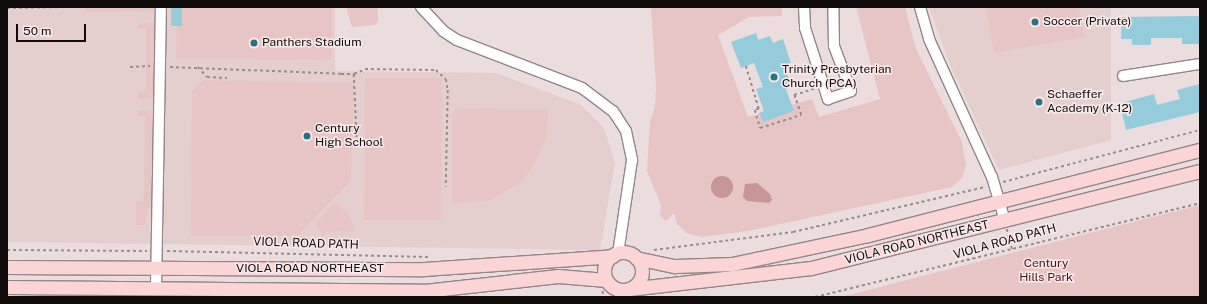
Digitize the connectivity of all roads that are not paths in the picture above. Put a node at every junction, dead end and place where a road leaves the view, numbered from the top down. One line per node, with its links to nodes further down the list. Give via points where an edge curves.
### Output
1 (161, 7): 15 (street)
2 (421, 7): 13 (street, via 443,31 457,40 582,88 613,111 626,131 632,160)
3 (804, 7): 4 (street, via 805,28 828,98 851,91 834,46)
4 (832, 7)
5 (920, 7): 10 (street, via 929,39)
6 (1200, 64): 7 (street)
7 (1123, 76)
8 (1200, 150): 10 (main road, VIOLA ROAD NORTHEAST)
9 (1200, 171): 11 (main road, VIOLA ROAD NORTHEAST)
10 (999, 200): 11 (street); 12 (main road, VIOLA ROAD NORTHEAST, via 868,235 732,264 676,266)
11 (1005, 221): 19 (main road, VIOLA ROAD NORTHEAST, via 811,268)
12 (641, 254): 13 (main road); 19 (main road, via 642,273 638,283)
13 (615, 255): 15 (main road, VIOLA ROAD NORTHEAST, via 424,269); 16 (main road, via 605,269)
14 (7, 267): 15 (main road, VIOLA ROAD NORTHEAST)
15 (156, 268): 18 (street)
16 (606, 280): 18 (main road, VIOLA ROAD NORTHEAST, via 558,276 424,290); 19 (main road)
17 (7, 287): 18 (main road, VIOLA ROAD NORTHEAST)
18 (156, 289)
19 (623, 292)

